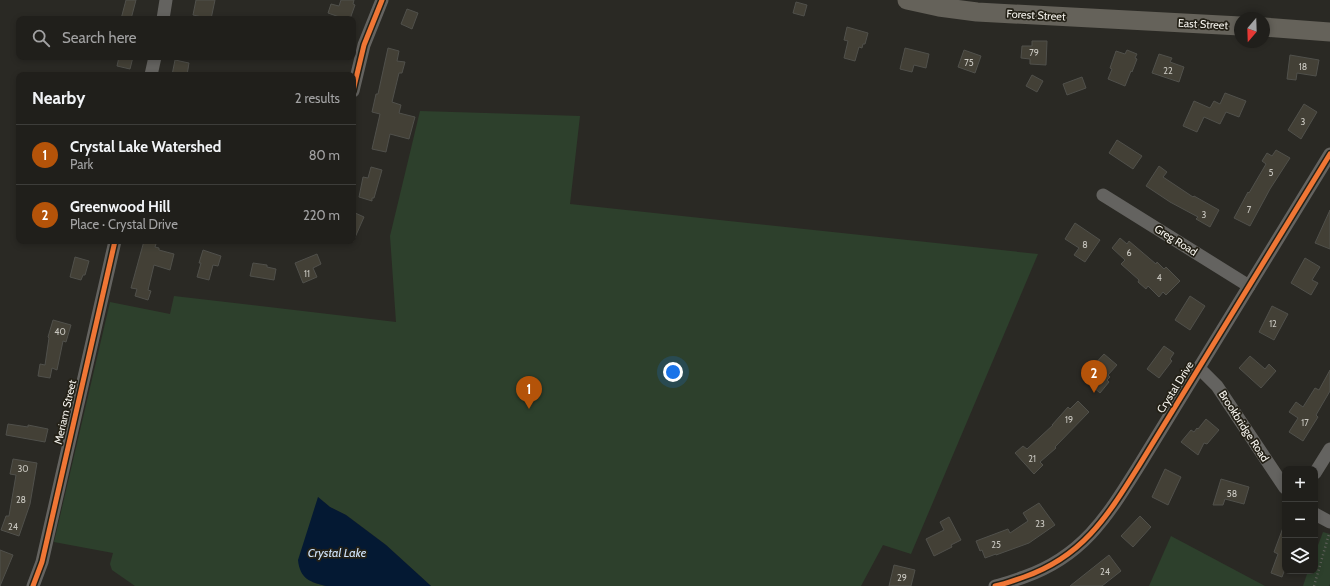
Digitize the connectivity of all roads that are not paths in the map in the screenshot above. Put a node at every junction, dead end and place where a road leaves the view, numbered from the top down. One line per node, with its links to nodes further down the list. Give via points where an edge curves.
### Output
1 (166, 0): 4 (street)
2 (382, 0): 11 (street, via 364,45)
3 (907, 0): 5 (main road, Forest Street, via 977,12)
4 (163, 16)
5 (1166, 22): 6 (main road, East Street)
6 (1234, 26)
7 (1270, 27): 8 (main road)
8 (1330, 32)
9 (154, 60): 10 (street)
10 (152, 72)
11 (356, 78)
12 (1330, 154): 15 (street, Crystal Drive)
13 (1103, 195): 15 (street, Greg Road)
14 (114, 244): 22 (street, Meriam Street, via 42,562)
15 (1249, 286): 16 (street, Crystal Drive)
16 (1199, 368): 19 (street, Brookbridge Road, via 1217,386); 23 (street, Crystal Drive, via 1116,503 1088,537 1049,566)
17 (1330, 449): 18 (street)
18 (1318, 468)
19 (1282, 484)
20 (1318, 516): 21 (street)
21 (1330, 522)
22 (33, 586)
23 (995, 586)

